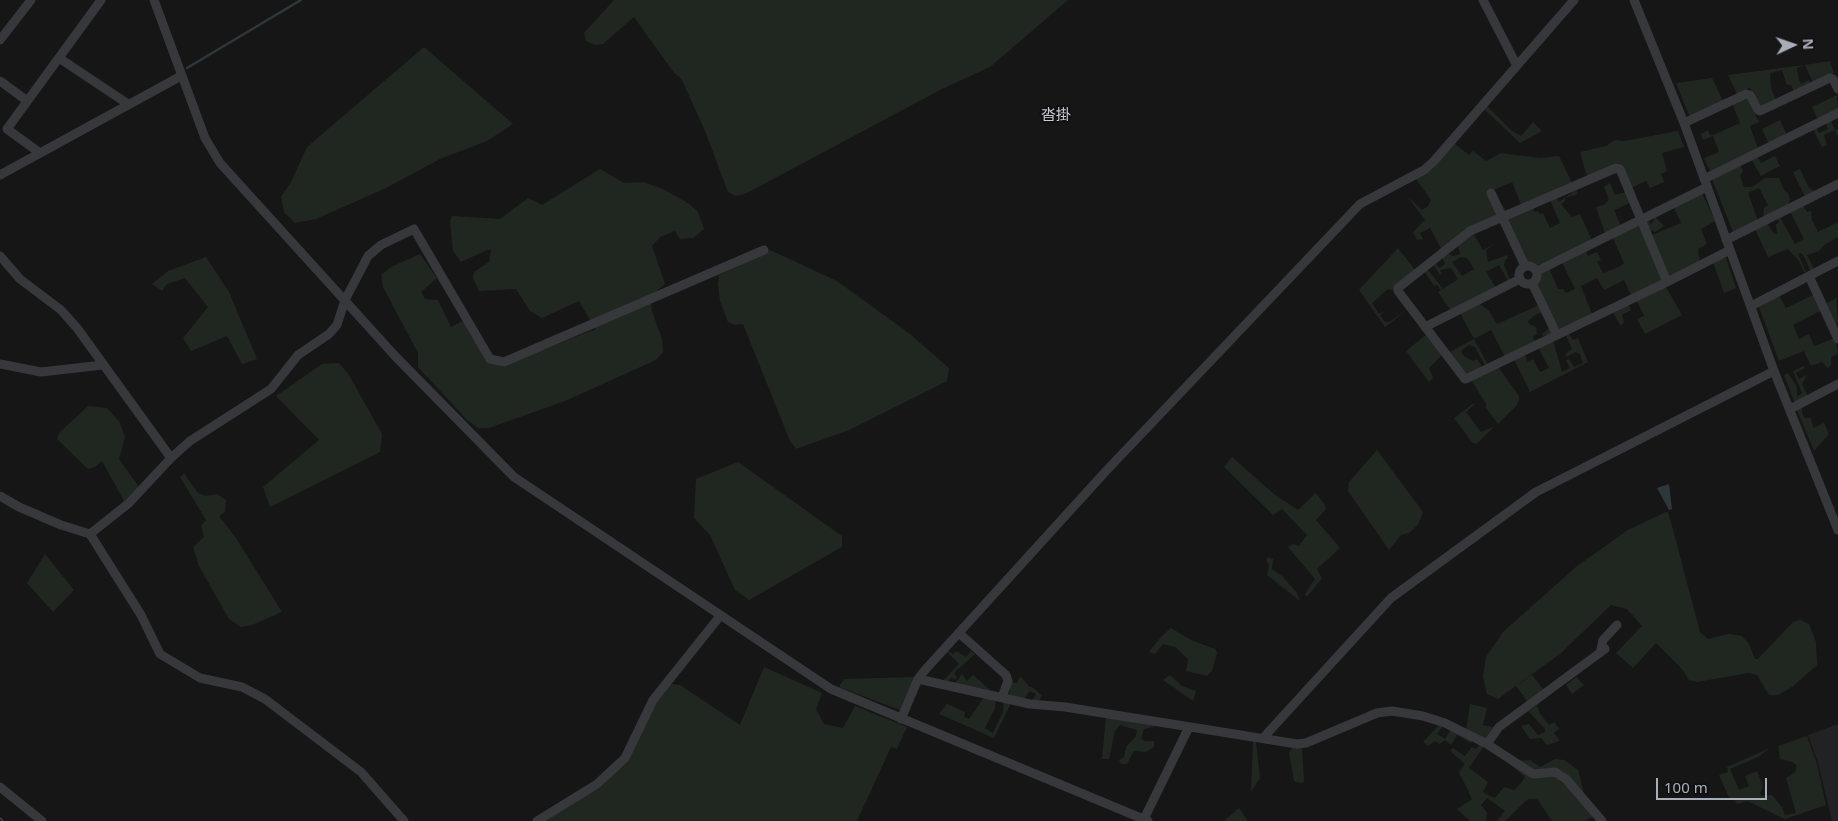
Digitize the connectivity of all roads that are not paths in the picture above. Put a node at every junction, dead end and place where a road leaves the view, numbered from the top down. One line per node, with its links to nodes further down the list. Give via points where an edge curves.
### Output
1 (31, 0): 7 (street)
2 (101, 0): 8 (street)
3 (154, 0): 10 (street)
4 (1483, 0): 9 (street)
5 (1574, 0): 9 (street)
6 (1634, 0): 16 (street)
7 (0, 40)
8 (59, 58): 13 (street); 14 (street)
9 (1516, 64): 51 (street, via 1424,170 1366,200 1352,211)
10 (181, 76): 14 (street); 35 (street, via 205,138 220,163)
11 (0, 81): 13 (street)
12 (1838, 89): 16 (street, via 1830,78 1760,111 1746,94)
13 (26, 100): 17 (street, via 7,129)
14 (128, 104): 17 (street)
15 (1838, 113): 19 (street)
16 (1684, 123): 19 (street)
17 (40, 153): 18 (street)
18 (0, 176)
19 (1706, 183): 23 (street); 24 (street)
20 (1838, 184): 24 (street)
21 (1491, 193): 22 (street)
22 (1502, 217): 23 (street, via 1616,168 1620,169); 29 (street); 37 (street, via 1470,231 1398,288)
23 (1641, 218): 30 (street); 33 (street)
24 (1726, 240): 26 (street)
25 (764, 250): 35 (street, via 504,362 490,359 414,229 381,245 368,256)
26 (1730, 250): 33 (street); 36 (street)
27 (0, 256): 41 (street, via 20,279 61,310)
28 (1838, 261): 31 (street)
29 (1525, 266): 30 (street, via 1532,266); 32 (street, via 1519,272)
30 (1537, 271): 34 (street)
31 (1809, 276): 36 (street); 39 (street)
32 (1520, 279): 34 (street, via 1524,283); 37 (street)
33 (1667, 282): 38 (street)
34 (1532, 283): 38 (street)
35 (345, 300): 45 (street, via 337,325 298,355 271,389 190,441); 49 (street, via 514,477)
36 (1751, 306): 42 (street)
37 (1425, 327): 38 (street, via 1465,379)
38 (1557, 335)
39 (1838, 339)
40 (0, 364): 41 (street, via 41,372)
41 (103, 365): 45 (street)
42 (1774, 371): 44 (street); 56 (street, via 1536,492 1392,598)
43 (1838, 384): 44 (street)
44 (1790, 409): 47 (street)
45 (171, 458): 48 (street, via 129,503)
46 (0, 496): 48 (street, via 52,521)
47 (1838, 530)
48 (90, 534): 61 (street, via 141,615 160,654 200,678 242,687 266,699 361,772)
49 (720, 616): 54 (street, via 831,689); 62 (street, via 653,700 625,758 598,783)
50 (1617, 625): 57 (street, via 1603,640 1603,651 1499,727)
51 (959, 632): 52 (street); 53 (street, via 1006,676 1008,681)
52 (918, 679): 53 (street); 54 (street)
53 (1002, 697): 55 (street)
54 (901, 719): 59 (street)
55 (1189, 727): 56 (street); 59 (street)
56 (1263, 738): 57 (street, via 1306,743 1376,713 1392,711 1436,719)
57 (1488, 744): 63 (street, via 1533,774 1554,772 1566,779)
58 (0, 787): 60 (street)
59 (1145, 820)
60 (42, 821)
61 (404, 821)
62 (537, 821)
63 (1602, 821)

